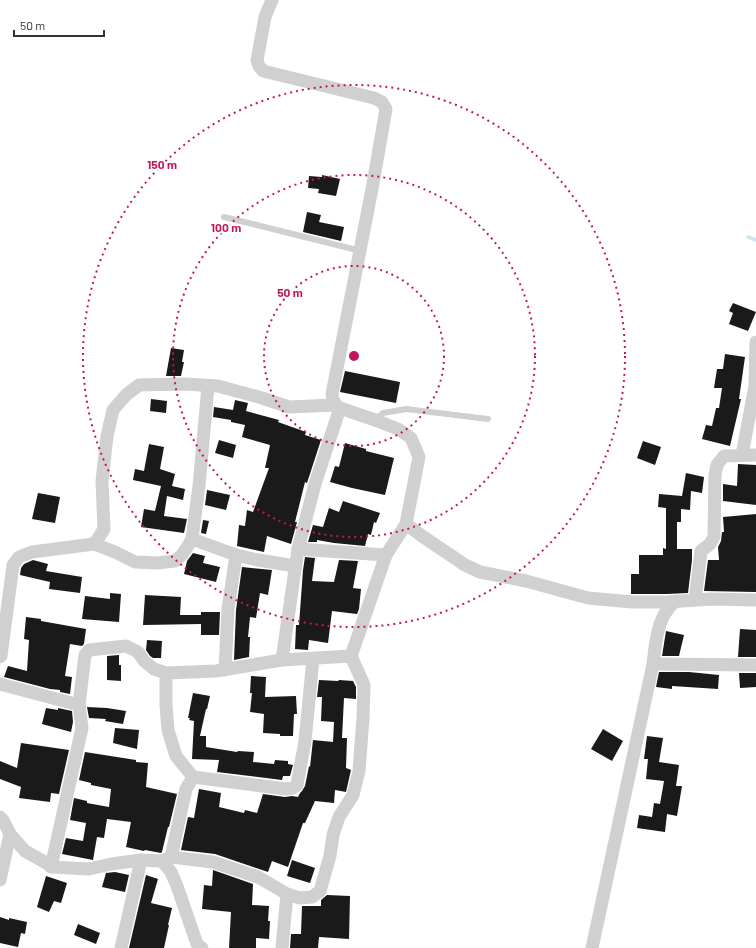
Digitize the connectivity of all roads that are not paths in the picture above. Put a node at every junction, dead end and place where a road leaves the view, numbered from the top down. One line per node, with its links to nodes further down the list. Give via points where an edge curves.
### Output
1 (272, 0): 3 (street, via 265,17 257,60 263,71 374,98 382,102 386,109)
2 (224, 217): 3 (lane)
3 (361, 250): 6 (street, via 332,394 333,401)
4 (756, 342): 9 (street, via 755,386)
5 (208, 386): 6 (street, via 218,386 289,407); 12 (street); 13 (street, via 139,385 113,410 102,480 104,529)
6 (338, 407): 8 (street); 14 (street)
7 (488, 419): 8 (lane, via 406,409 383,413)
8 (375, 420): 11 (street, via 398,428 411,438 419,456)
9 (742, 455): 10 (street); 18 (street, via 724,456 717,464 714,537 701,551)
10 (756, 455)
11 (406, 524): 16 (street); 20 (street, via 464,565 480,572 526,581 588,598 632,602)
12 (192, 539): 13 (street, via 175,561 157,563 135,562); 15 (street)
13 (94, 544): 22 (street, via 32,552 19,557 13,565)
14 (298, 549): 16 (street); 17 (street)
15 (236, 555): 17 (street); 27 (street, via 228,609)
16 (386, 555): 21 (street)
17 (295, 566): 24 (street)
18 (695, 600): 19 (street); 20 (street)
19 (756, 600)
20 (676, 601): 25 (street, via 664,616 656,640)
21 (351, 656): 23 (street); 38 (street, via 364,685 358,771 353,795 339,817 320,891 312,897 300,898)
22 (0, 657)
23 (313, 659): 24 (street); 31 (street, via 305,741 296,785 293,788)
24 (282, 660): 27 (street)
25 (653, 664): 26 (street); 42 (street)
26 (756, 665)
27 (225, 670): 28 (street)
28 (166, 673): 30 (street, via 154,669 138,652 126,646 89,650 85,655); 31 (street, via 168,730 176,756)
29 (0, 684): 30 (street)
30 (79, 705): 36 (street, via 82,728)
31 (193, 777): 34 (street, via 186,789)
32 (0, 817): 33 (street)
33 (10, 834): 36 (street, via 25,851); 37 (street)
34 (166, 859): 35 (street); 38 (street, via 213,862 258,877); 40 (street, via 197,944)
35 (141, 860): 36 (street, via 89,869); 39 (street)
36 (51, 867)
37 (0, 880)
38 (287, 894): 41 (street)
39 (121, 948)
40 (202, 948)
41 (282, 948)
42 (592, 948)

